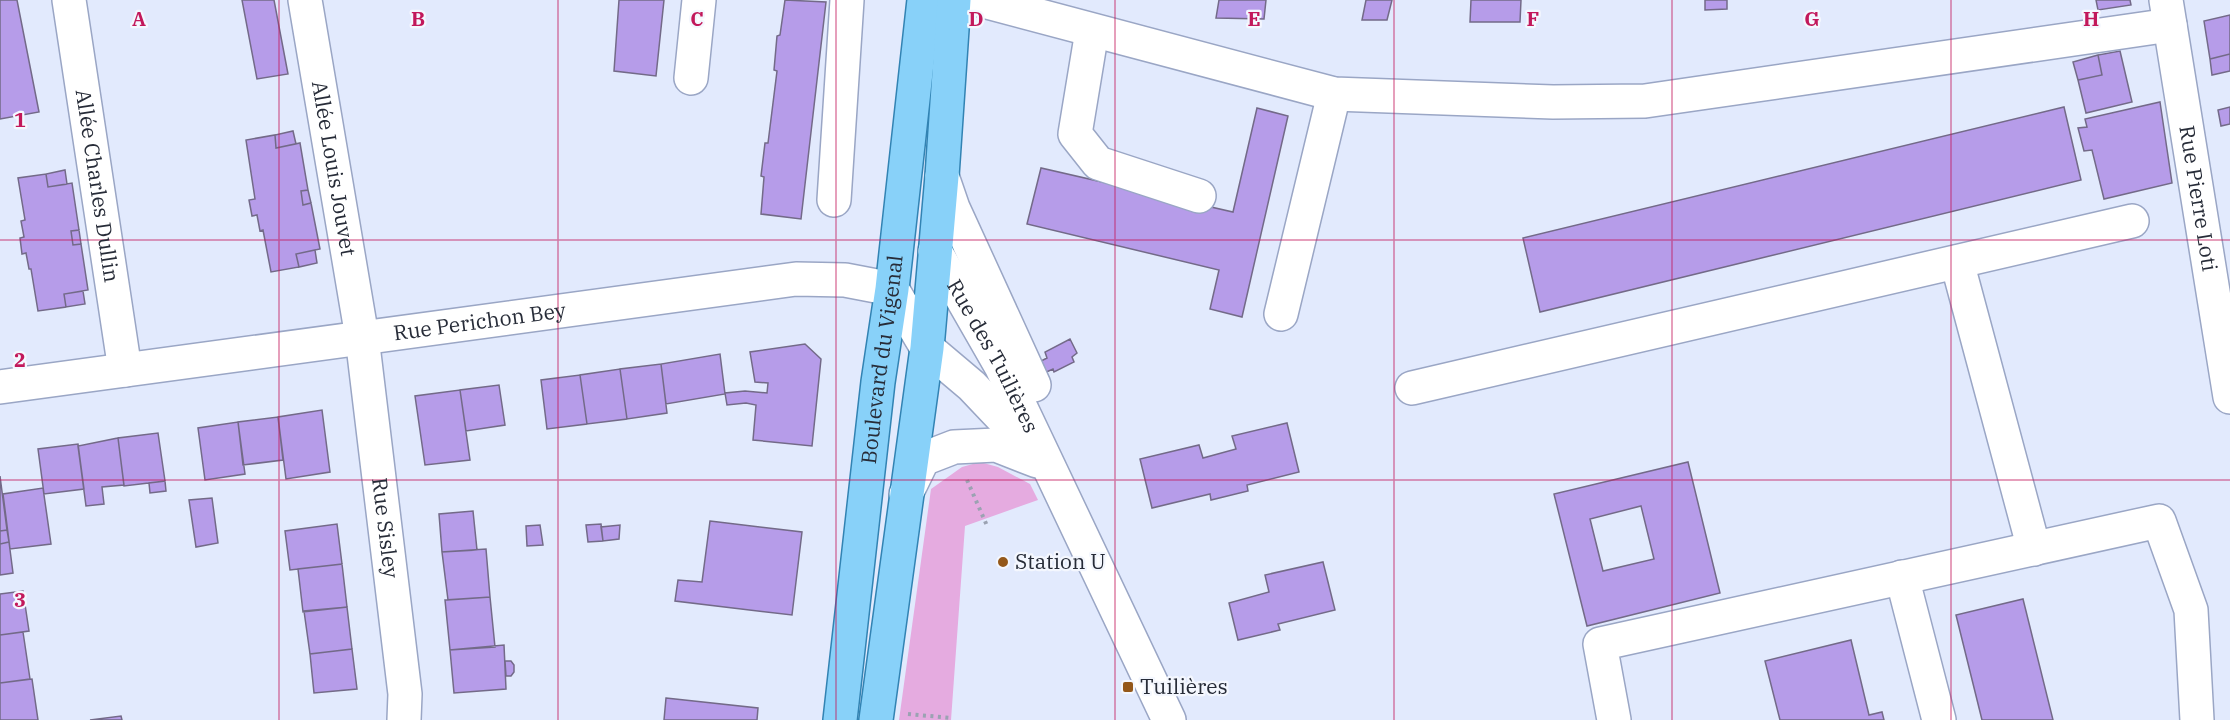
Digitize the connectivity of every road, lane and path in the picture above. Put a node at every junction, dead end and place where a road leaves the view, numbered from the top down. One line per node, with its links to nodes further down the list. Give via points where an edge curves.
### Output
1 (69, 0): 23 (street, Allée Charles Dullin)
2 (305, 0): 21 (street, Allée Louis Jouvet)
3 (699, 0): 10 (street)
4 (847, 0): 14 (street)
5 (924, 0): 19 (main road, Boulevard du Vigenal)
6 (954, 0): 12 (main road, Boulevard du Vigenal)
7 (980, 0): 9 (street)
8 (2168, 12): 11 (street, via 1645,101 1553,102); 18 (street, Rue Pierre Loti)
9 (1092, 31): 11 (street); 13 (street, via 1075,134 1098,163)
10 (691, 78)
11 (1334, 94): 20 (street)
12 (942, 176): 16 (main road, Boulevard du Vigenal); 27 (street, via 1039,395)
13 (1199, 196)
14 (834, 200)
15 (2132, 221): 17 (street)
16 (935, 251): 22 (main road, Boulevard du Vigenal); 27 (street, Rue des Tuilières, via 1001,366)
17 (1957, 262): 26 (street); 32 (street)
18 (2221, 286): 24 (street, Rue Pierre Loti)
19 (892, 289): 21 (street, Rue Perichon Bey, via 845,280 796,279); 22 (street); 37 (main road, Boulevard du Vigenal)
20 (1281, 314)
21 (362, 337): 23 (street, Rue Perichon Bey); 36 (street, Rue Sisley, via 405,694)
22 (927, 348): 28 (street, Rue des Tuilières, via 972,386); 30 (main road, Boulevard du Vigenal)
23 (125, 370): 25 (street, Rue Perichon Bey)
24 (2229, 384)
25 (0, 387)
26 (1412, 388)
27 (1032, 433): 28 (street, Rue des Tuilières)
28 (1047, 465): 30 (street, Rue des Tuilières, via 996,445 954,447 922,459); 38 (street, Rue des Tuilières)
29 (964, 474): 31 (path)
30 (906, 495): 34 (main road, Boulevard du Vigenal)
31 (988, 528)
32 (2034, 549): 33 (street); 41 (street, via 2159,521 2191,610)
33 (1902, 577): 39 (street, via 1600,644); 40 (street)
34 (877, 715): 35 (path)
35 (951, 718)
36 (404, 720)
37 (840, 720)
38 (1169, 720)
39 (1614, 720)
40 (1939, 720)
41 (2197, 720)

